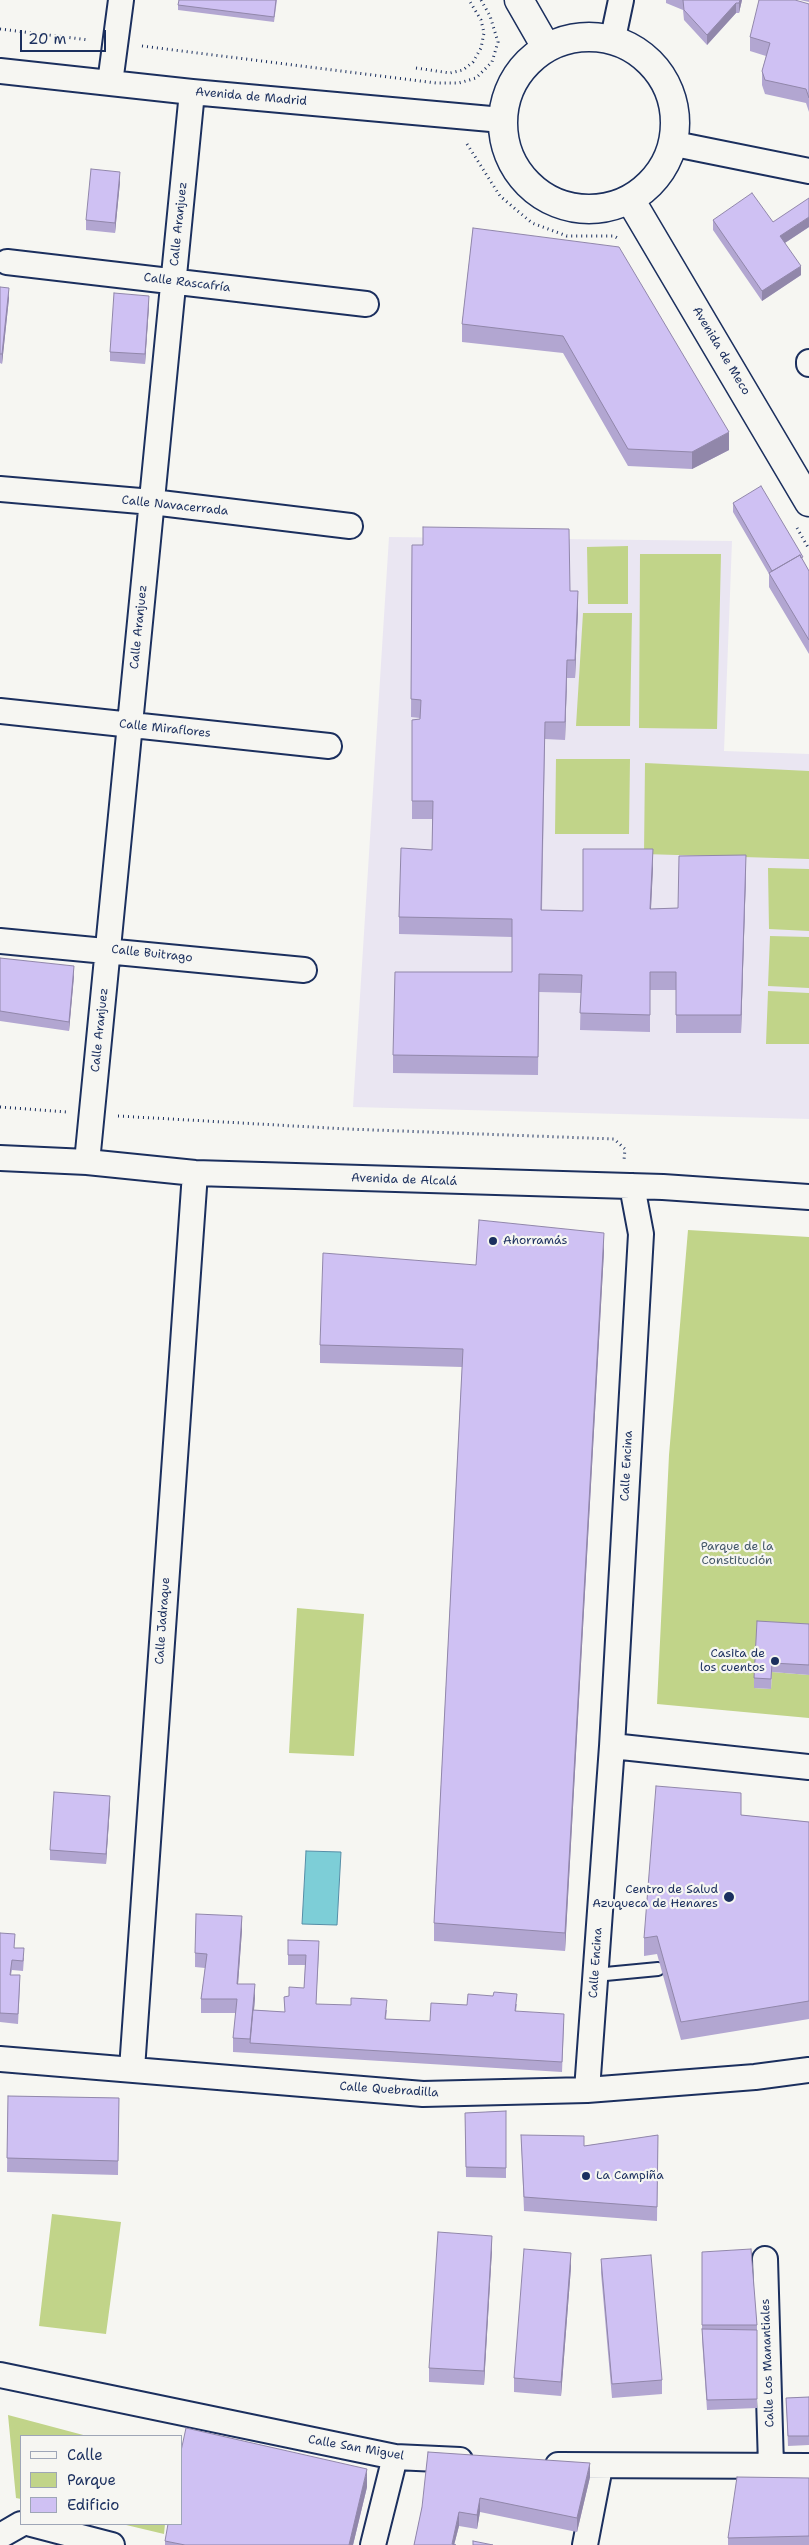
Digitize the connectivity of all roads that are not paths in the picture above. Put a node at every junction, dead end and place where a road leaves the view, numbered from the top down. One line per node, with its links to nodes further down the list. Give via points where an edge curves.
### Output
1 (121, 0): 7 (street)
2 (518, 0): 5 (street)
3 (621, 0): 4 (street)
4 (613, 38): 5 (street, via 590,36); 10 (street, via 636,50 656,71 668,92)
5 (546, 47): 9 (street, via 516,77 507,96)
6 (0, 71): 7 (street, Avenida de Madrid)
7 (110, 83): 8 (street, Avenida de Madrid)
8 (192, 92): 9 (street, Avenida de Madrid); 14 (street, Calle Aranjuez)
9 (502, 120): 12 (street, via 508,148 522,177 544,197 571,206 599,209)
10 (675, 144): 11 (street); 12 (street, via 654,184)
11 (809, 171)
12 (631, 201): 18 (street, Avenida de Meco)
13 (7, 262): 14 (street, Calle Rascafría)
14 (173, 281): 15 (street, Calle Rascafría); 17 (street, Calle Aranjuez)
15 (366, 304)
16 (0, 489): 17 (street, Calle Navacerrada)
17 (152, 502): 19 (street, Calle Navacerrada); 21 (street, Calle Aranjuez)
18 (801, 512)
19 (350, 526)
20 (0, 712): 21 (street, Calle Miraflores)
21 (130, 726): 22 (street, Calle Miraflores); 24 (street, Calle Aranjuez)
22 (329, 746)
23 (0, 941): 24 (street, Calle Buitrago)
24 (108, 950): 25 (street, Calle Buitrago); 27 (street, Calle Aranjuez)
25 (304, 970)
26 (0, 1158): 27 (street, Avenida de Alcalá)
27 (87, 1162): 28 (street, Avenida de Alcalá)
28 (195, 1173): 29 (street, Avenida de Alcalá); 36 (street, Calle Jadraque)
29 (627, 1186): 30 (street, Avenida de Alcalá); 31 (street, Calle Encina, via 641,1234)
30 (809, 1197)
31 (612, 1746): 32 (street); 34 (street, Calle Encina)
32 (809, 1767)
33 (658, 1968): 34 (lane)
34 (595, 1975): 38 (street, Calle Encina)
35 (0, 2059): 36 (street, Calle Quebradilla)
36 (132, 2070): 38 (street, Calle Quebradilla, via 423,2094)
37 (809, 2070): 38 (street, Calle Quebradilla)
38 (587, 2090)
39 (766, 2260): 44 (street, Calle Los Manantiales)
40 (0, 2375): 41 (street, Calle San Miguel)
41 (395, 2457): 42 (street, Calle San Miguel); 51 (street)
42 (483, 2461)
43 (532, 2464): 46 (street)
44 (771, 2466): 45 (street); 46 (street)
45 (809, 2466)
46 (600, 2467): 52 (street)
47 (20, 2525): 49 (street)
48 (35, 2525): 50 (street)
49 (0, 2536)
50 (112, 2545)
51 (373, 2545)
52 (585, 2545)

